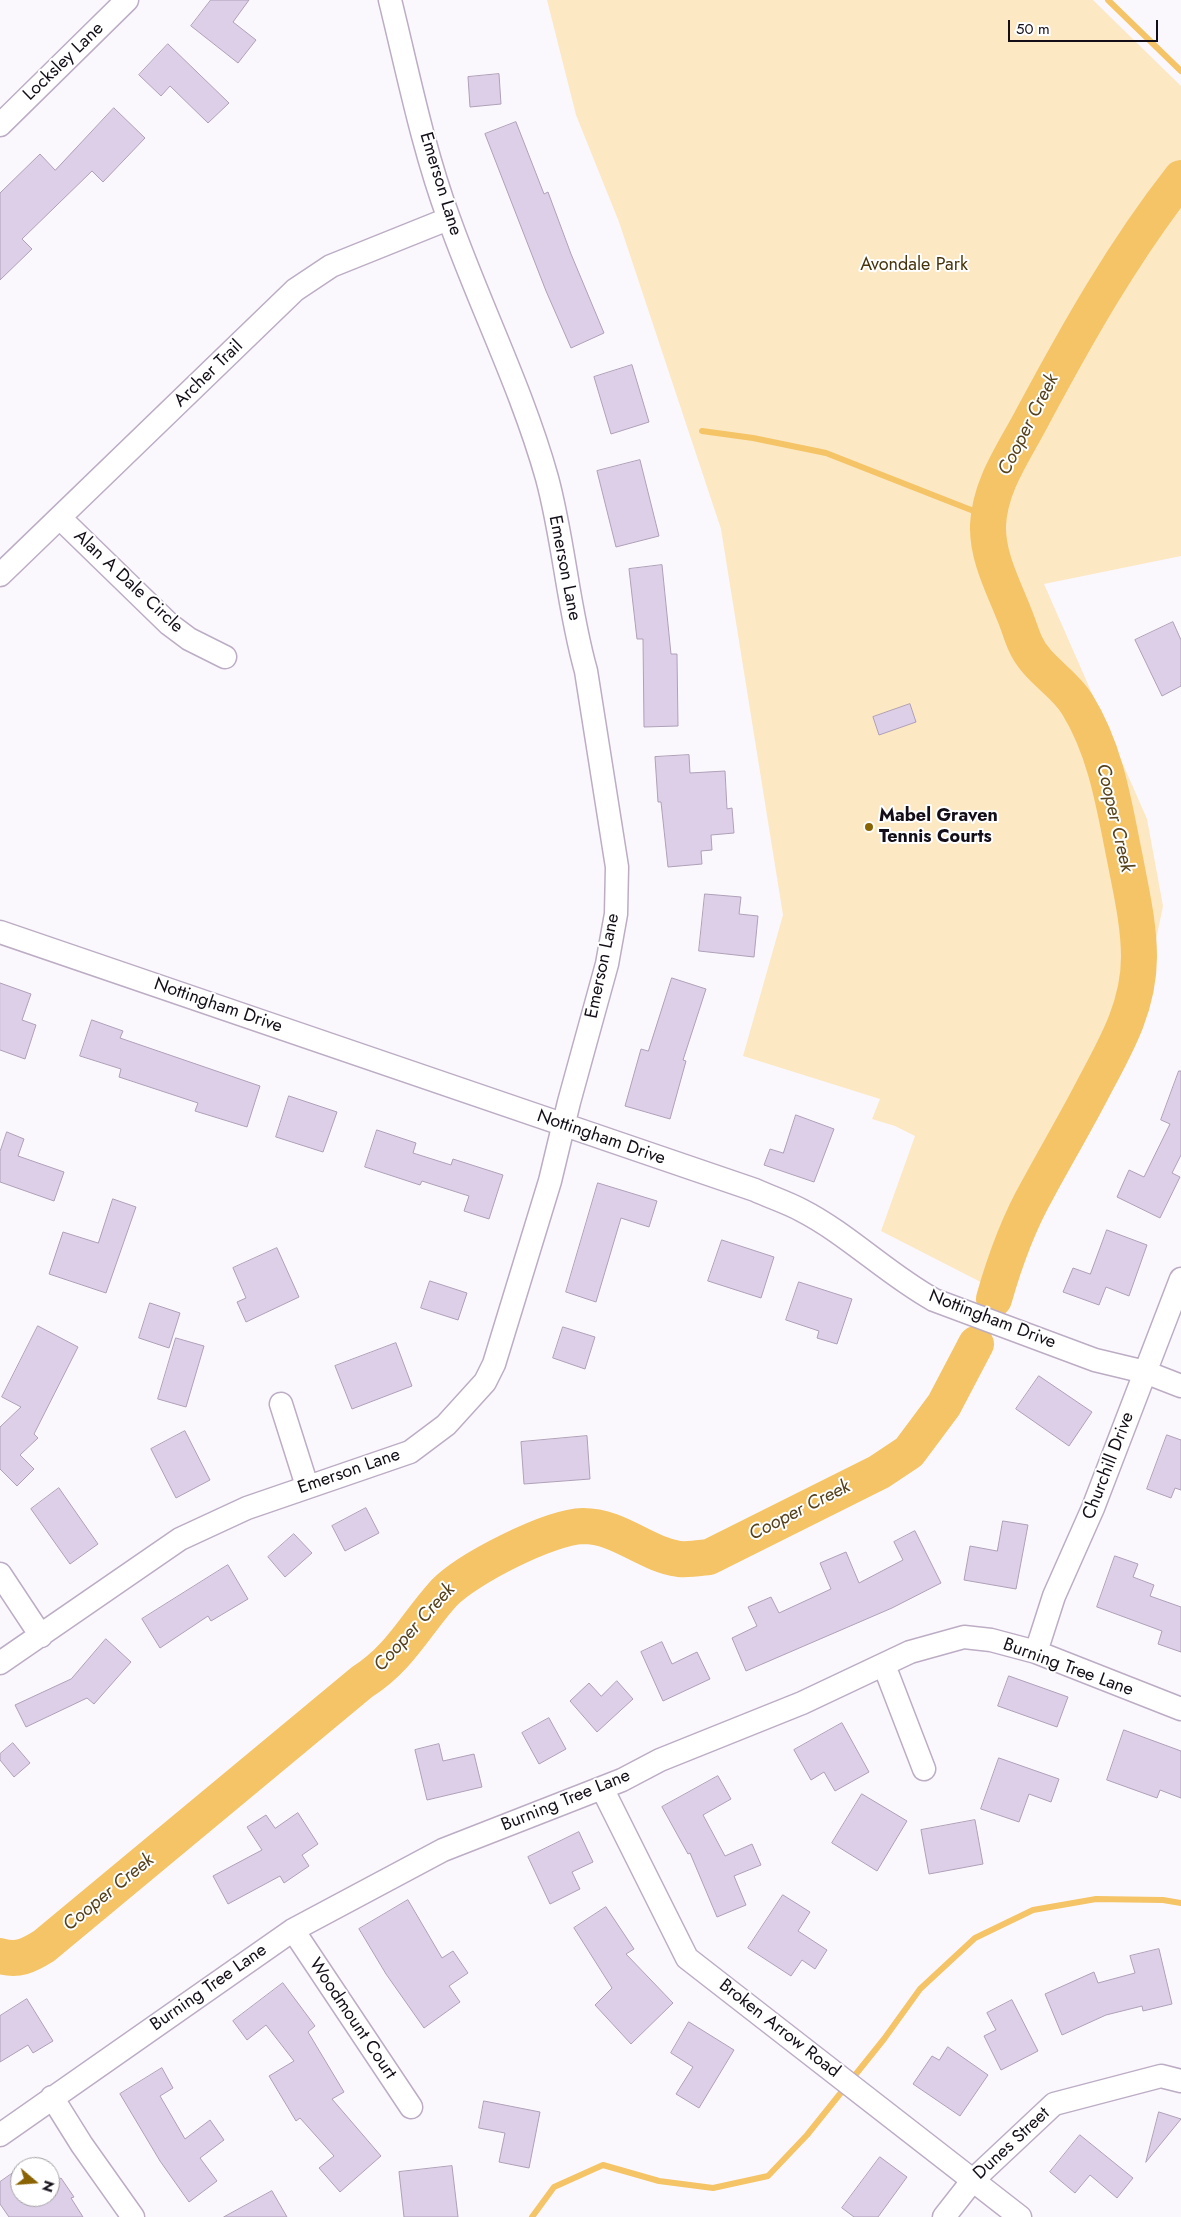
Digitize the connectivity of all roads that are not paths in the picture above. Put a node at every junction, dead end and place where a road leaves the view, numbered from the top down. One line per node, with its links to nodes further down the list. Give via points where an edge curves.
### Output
1 (127, 0): 3 (street, Locksley Lane)
2 (390, 0): 4 (street, Emerson Lane)
3 (0, 124)
4 (448, 219): 5 (street, Archer Trail, via 331,266 295,290); 9 (street, Emerson Lane, via 503,352 547,478 586,671 617,867 616,914 607,964)
5 (60, 518): 6 (street, Archer Trail); 7 (street, Alan A Dale Circle, via 169,624 189,639)
6 (0, 574)
7 (225, 657)
8 (0, 932): 9 (street, Nottingham Drive)
9 (565, 1126): 11 (street, Nottingham Drive, via 755,1190 801,1210 934,1300 1095,1360); 14 (street, Emerson Lane, via 497,1355 485,1382 446,1425 410,1452)
10 (1181, 1279): 11 (street, Churchill Drive)
11 (1145, 1372): 12 (street, Nottingham Drive); 17 (street, Churchill Drive, via 1093,1508 1054,1596)
12 (1181, 1386)
13 (281, 1404): 14 (street)
14 (307, 1486): 16 (street, Emerson Lane, via 247,1508 180,1539)
15 (0, 1574): 16 (street)
16 (41, 1636): 18 (street, Emerson Lane)
17 (1036, 1652): 19 (street, Burning Tree Lane, via 991,1640 964,1638 910,1652); 20 (street, Burning Tree Lane)
18 (0, 1663)
19 (884, 1665): 21 (street); 22 (street, Burning Tree Lane)
20 (1181, 1709)
21 (924, 1769)
22 (602, 1788): 23 (street, Burning Tree Lane, via 443,1850); 28 (street, Broken Arrow Road, via 687,1958)
23 (293, 1930): 25 (street, Burning Tree Lane); 26 (street, Woodmount Court)
24 (1181, 2081): 28 (street, Dunes Street, via 1161,2076 1054,2104)
25 (52, 2097): 27 (street, Burning Tree Lane); 29 (street)
26 (411, 2107)
27 (0, 2135)
28 (973, 2180): 30 (street, Dunes Street); 31 (street, Broken Arrow Road)
29 (133, 2217)
30 (944, 2217)
31 (1020, 2217)

